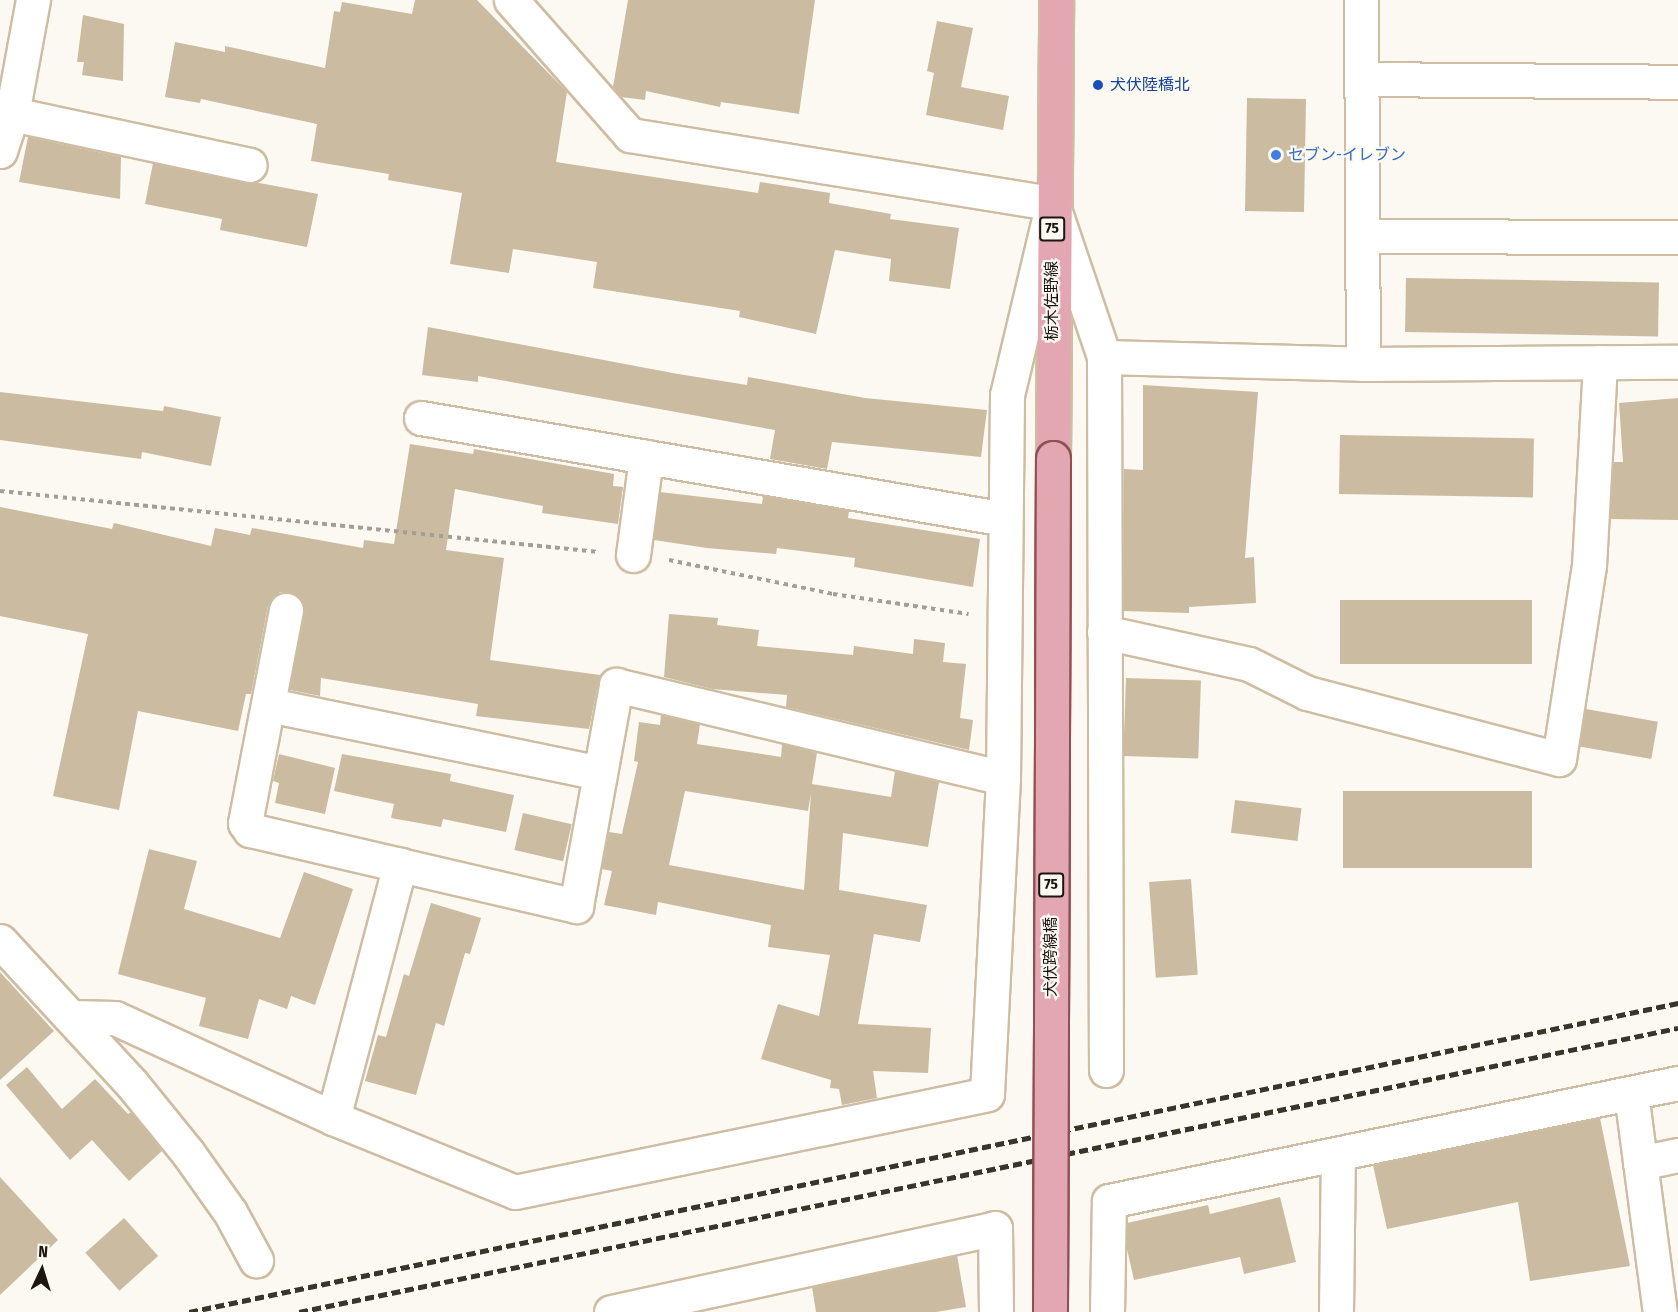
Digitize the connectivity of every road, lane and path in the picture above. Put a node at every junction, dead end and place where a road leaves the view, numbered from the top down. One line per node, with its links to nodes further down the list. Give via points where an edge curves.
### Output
1 (33, 0): 7 (street)
2 (511, 0): 10 (street, via 630,135)
3 (1056, 0): 10 (main road, 栃木佐野線 / 75)
4 (1361, 0): 5 (street)
5 (1361, 79): 6 (street); 11 (street)
6 (1678, 82)
7 (12, 114): 8 (street); 9 (street)
8 (0, 151)
9 (250, 165)
10 (1052, 203): 13 (street); 19 (main road, 栃木佐野線 / 75); 21 (street, via 1007,395)
11 (1362, 236): 12 (street); 16 (street)
12 (1678, 237)
13 (1104, 357): 16 (street); 25 (street)
14 (1600, 362): 15 (street); 16 (street); 25 (street, via 1589,566 1559,759 1307,693 1249,664)
15 (1678, 362)
16 (1363, 364)
17 (421, 418): 18 (street)
18 (646, 457): 21 (street); 22 (street)
19 (1053, 458): 42 (main road, 犬伏跨線橋 / 75, bridge)
20 (0, 491): 22 (path)
21 (1005, 519): 24 (street)
22 (633, 555): 24 (path)
23 (286, 610): 26 (street)
24 (1003, 622): 28 (street)
25 (1104, 632): 32 (street)
26 (269, 705): 27 (street); 29 (street, via 245,823 250,830)
27 (600, 773): 28 (street, via 616,685); 29 (street, via 576,906)
28 (1003, 778): 35 (street, via 987,1094 516,1192)
29 (400, 865): 35 (street)
30 (0, 942): 31 (street)
31 (71, 1017): 35 (street, via 115,1018); 39 (street, via 188,1153 230,1212)
32 (1106, 1070)
33 (1678, 1083): 34 (street)
34 (1631, 1093): 36 (street); 38 (street)
35 (333, 1118)
36 (1338, 1155): 43 (street, via 1109,1202); 44 (street)
37 (1678, 1155): 38 (street)
38 (1640, 1163): 45 (street)
39 (256, 1260)
40 (611, 1312): 41 (street, via 995,1228)
41 (996, 1312)
42 (1050, 1312)
43 (1107, 1312)
44 (1336, 1312)
45 (1660, 1312)

